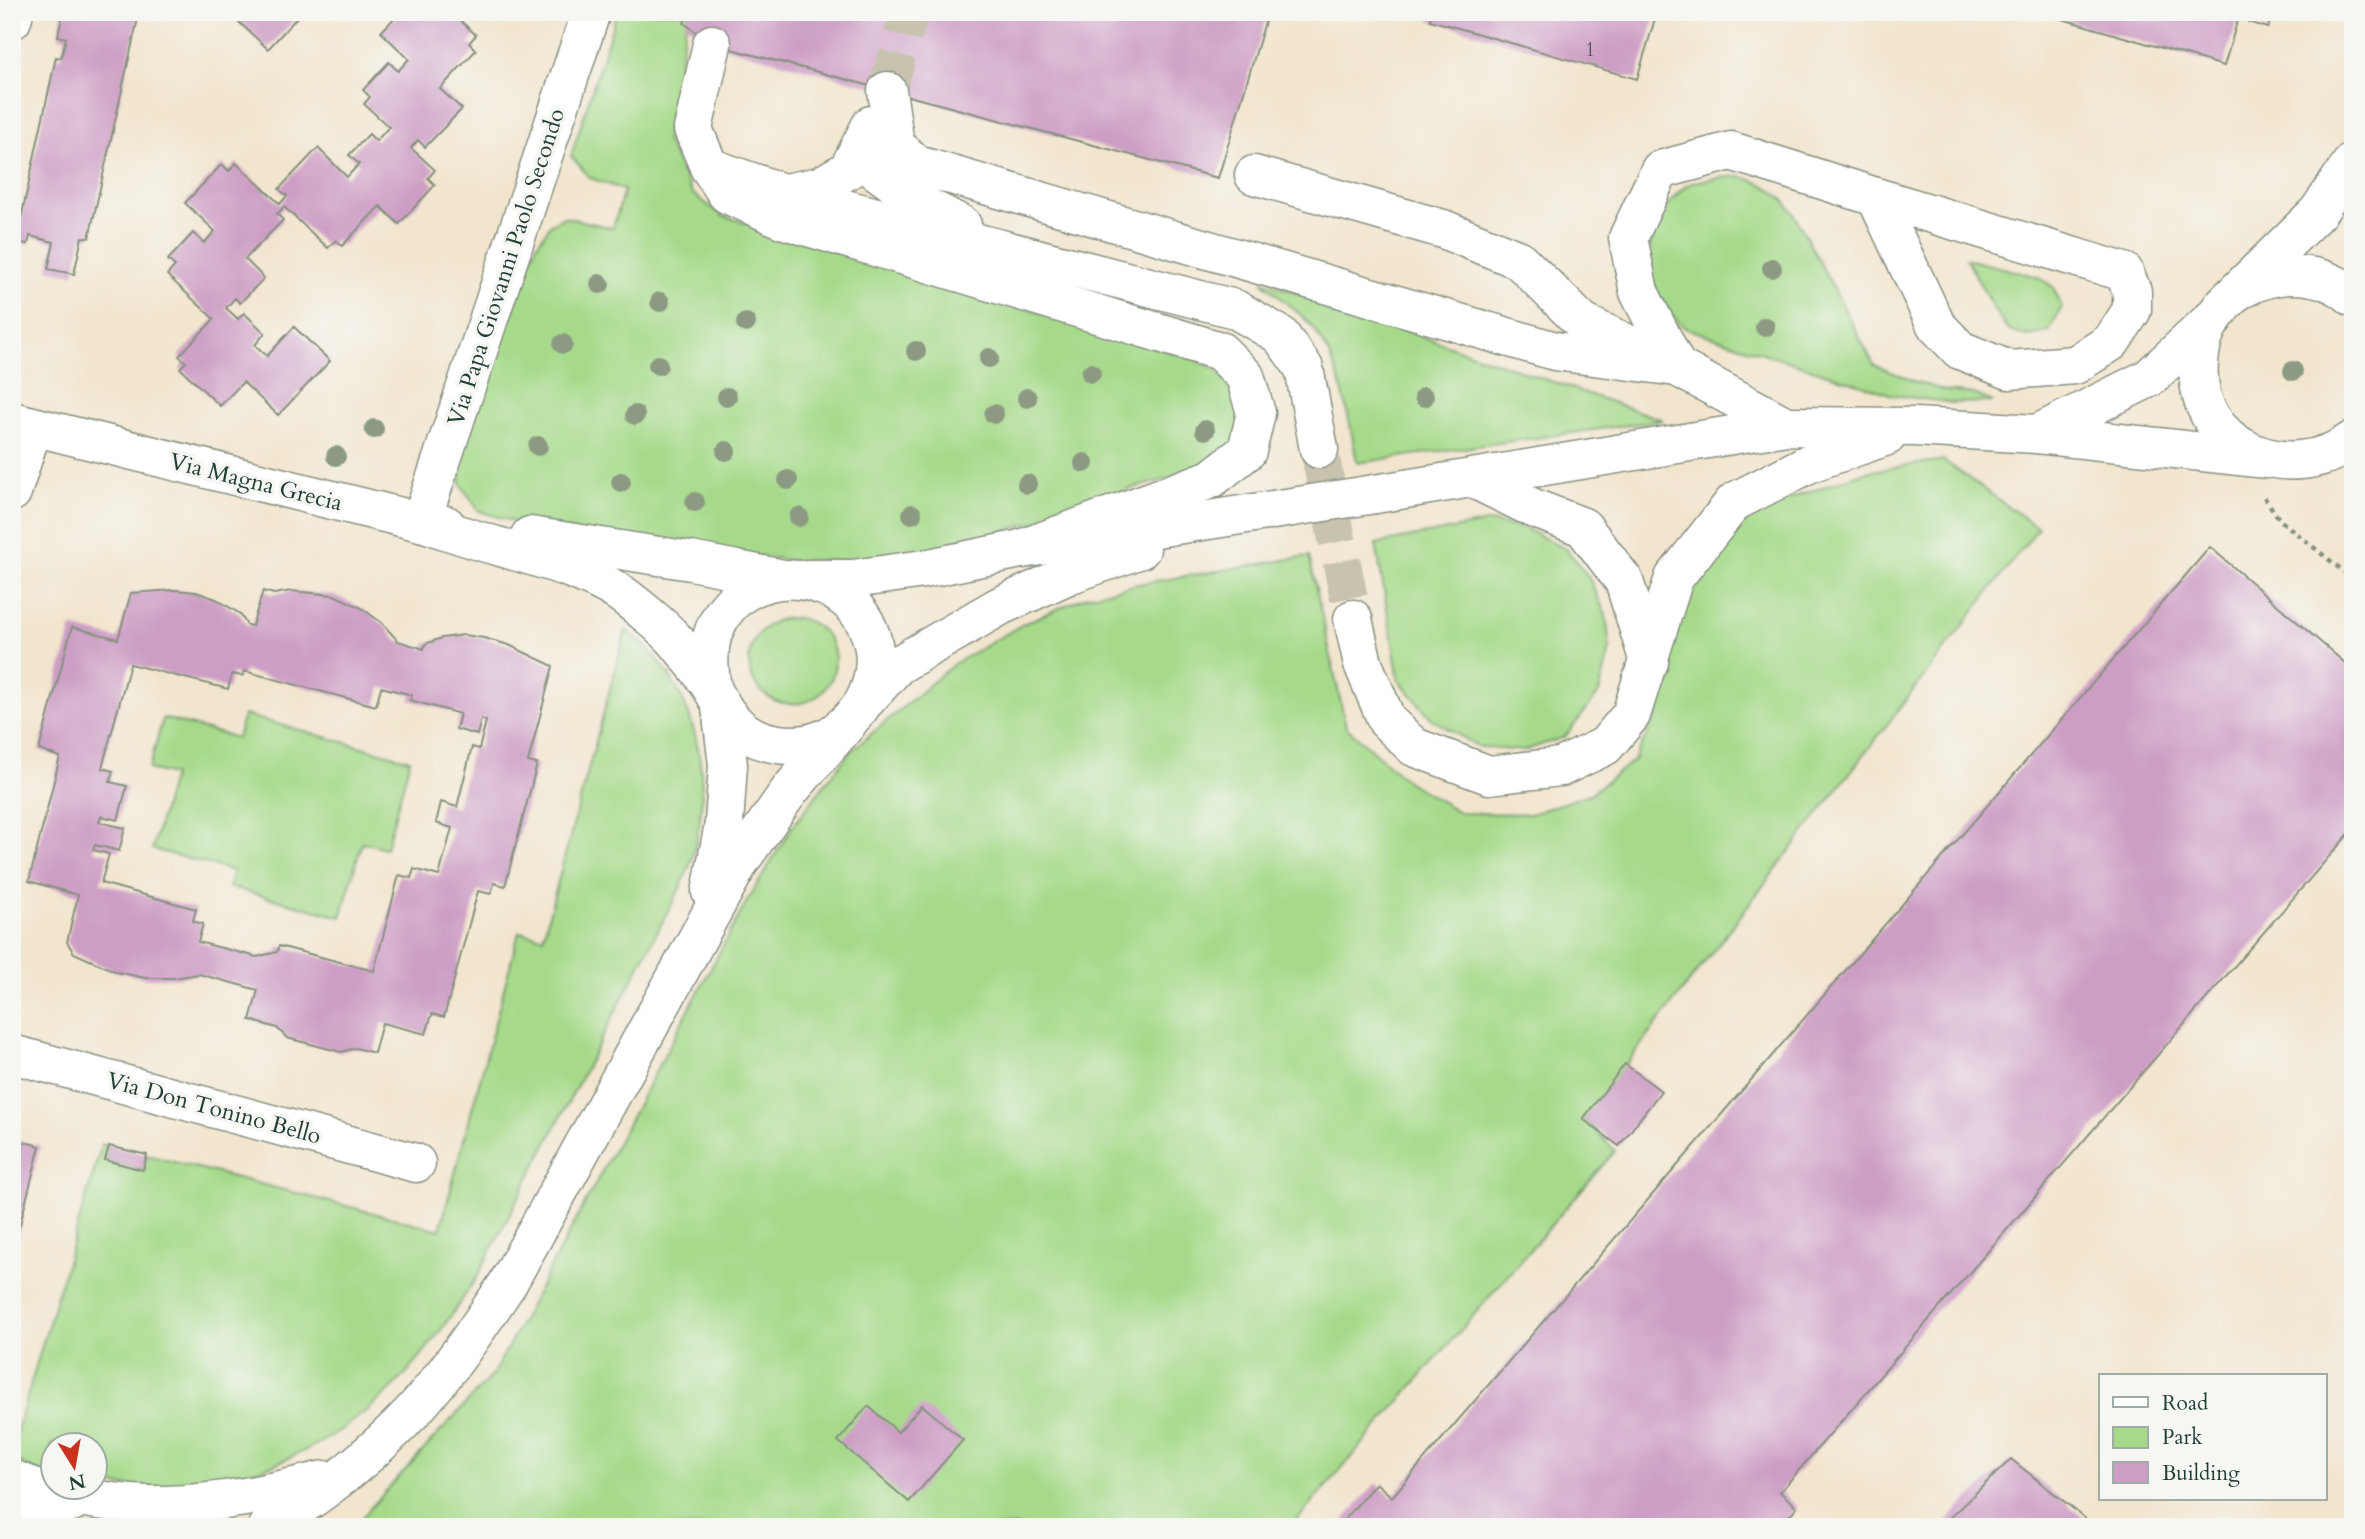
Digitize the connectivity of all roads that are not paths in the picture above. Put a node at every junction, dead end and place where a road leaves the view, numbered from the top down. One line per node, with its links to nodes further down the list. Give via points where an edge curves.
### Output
1 (14, 12): 3 (street)
2 (591, 12): 26 (street, Via Papa Giovanni Paolo Secondo)
3 (12, 20)
4 (712, 44): 7 (street, via 693,129)
5 (864, 141): 9 (street, via 848,170 820,186); 11 (street, via 874,169 927,207); 14 (street, via 887,91 895,145 917,165 1555,351)
6 (2353, 161): 13 (street, via 2318,212)
7 (709, 167): 9 (street); 27 (street, via 727,194 782,219 1220,351 1245,376 1256,413 1247,451 1211,479)
8 (1254, 176): 14 (street, via 1443,229 1519,260 1583,323)
9 (783, 193): 11 (street)
10 (1876, 197): 10 (street, via 1936,325 1960,350 2009,370 2075,365 2110,342 2132,310 2132,291 2124,272); 14 (street, via 1731,151 1660,170 1628,238 1639,292)
11 (1019, 254): 20 (street, via 1235,309 1280,335 1304,368)
12 (2353, 297): 13 (street, via 2317,277 2286,274 2256,282)
13 (2225, 305): 18 (street, via 2149,378); 21 (street, via 2200,347 2198,374 2207,407 2218,427 2235,443)
14 (1677, 367): 16 (street)
15 (23, 424): 24 (street); 26 (street, Via Magna Grecia)
16 (1786, 426): 17 (street); 23 (street)
17 (1915, 427): 18 (street); 30 (street, via 1810,463 1734,502 1674,578)
18 (2037, 434): 21 (street)
19 (2353, 440): 21 (street, via 2328,455)
20 (1319, 449)
21 (2281, 460): 22 (street)
22 (2353, 474)
23 (1472, 478): 25 (street, bridge); 30 (street, via 1583,527 1624,581)
24 (12, 492)
25 (1260, 513): 27 (street); 32 (street, via 1091,566 1000,606 898,665)
26 (421, 522): 28 (street, Via Magna Grecia); 31 (street, via 559,563 620,593 673,638)
27 (1021, 550): 28 (street, via 853,579)
28 (793, 579): 31 (street, via 754,587 730,605 714,630 708,659); 32 (street, via 829,587 850,603 866,624 874,650 874,677)
29 (1353, 619): 30 (street, via 1363,664 1387,721 1414,747 1489,775 1561,767 1605,746 1631,715)
30 (1649, 662)
31 (716, 698): 32 (street, via 740,728 766,742 794,746 823,739); 33 (street, via 728,765 724,824)
32 (856, 713): 33 (street, via 790,790 740,862)
33 (697, 938): 36 (street, via 508,1283 415,1408)
34 (12, 1054): 35 (street, Via Don Tonino Bello)
35 (416, 1163)
36 (343, 1475): 39 (street, via 213,1503); 41 (street); 42 (street)
37 (12, 1479): 39 (street)
38 (12, 1498): 39 (street)
39 (53, 1510): 40 (street)
40 (128, 1527)
41 (268, 1527)
42 (321, 1527)

